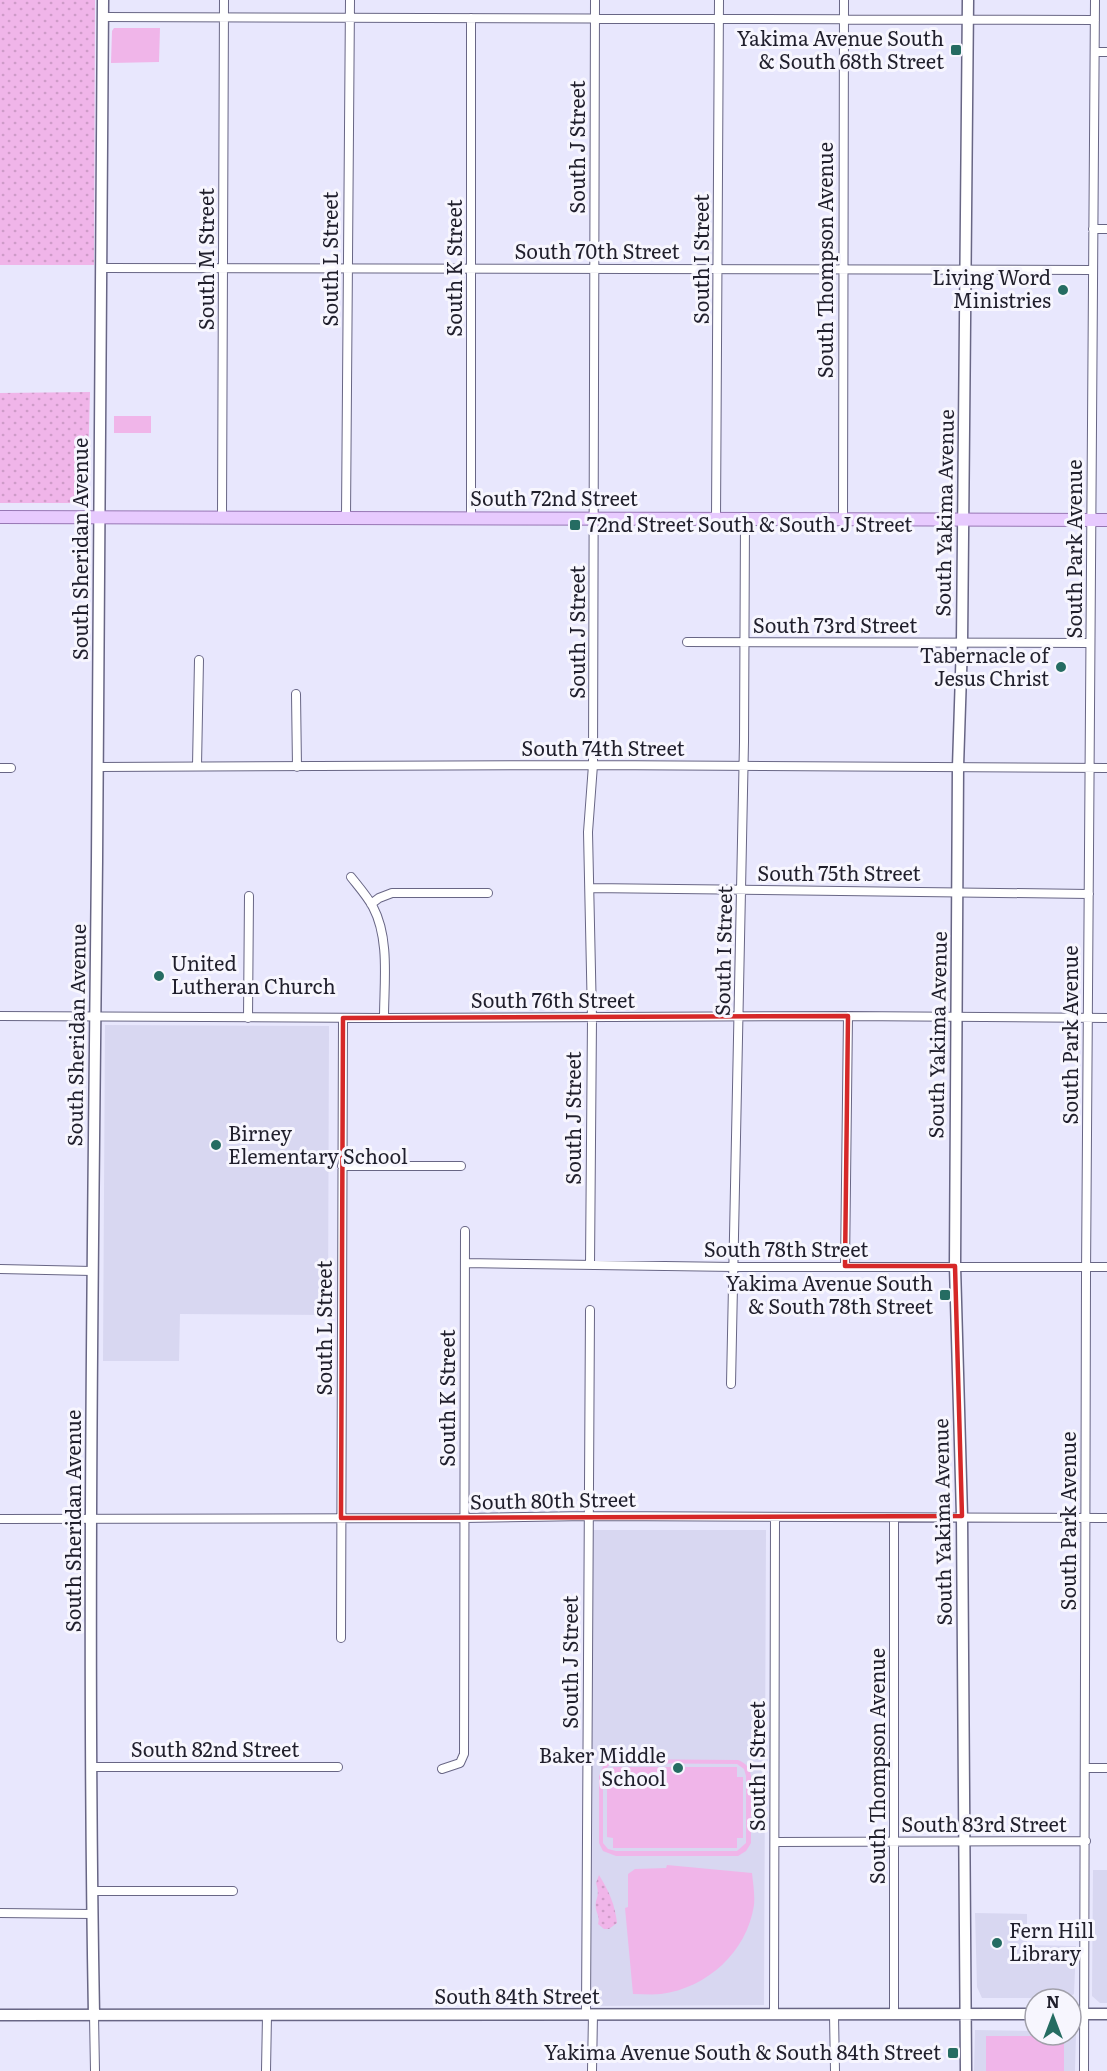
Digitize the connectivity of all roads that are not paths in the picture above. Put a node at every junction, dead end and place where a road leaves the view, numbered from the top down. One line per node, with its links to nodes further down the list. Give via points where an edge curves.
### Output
1 (103, 0): 9 (main road, South Sheridan Avenue)
2 (224, 0): 10 (street, South M Street)
3 (350, 0): 13 (street, South L Street)
4 (596, 0): 14 (street, South J Street)
5 (719, 0): 12 (street, South I Street)
6 (843, 0): 15 (street, South Thompson Avenue)
7 (968, 0): 16 (main road, South Yakima Avenue)
8 (1095, 0): 17 (street, South Park Avenue)
9 (103, 17): 10 (street); 22 (main road, South Sheridan Avenue)
10 (224, 18): 13 (street); 23 (street, South M Street)
11 (471, 18): 13 (street); 14 (street); 25 (street, South K Street)
12 (719, 18): 14 (street); 15 (street); 27 (street, South I Street)
13 (349, 19): 24 (street, South L Street)
14 (595, 19): 26 (street, South J Street)
15 (843, 19): 16 (street); 28 (street, South Thompson Avenue)
16 (968, 19): 17 (street); 29 (main road, South Yakima Avenue)
17 (1095, 20): 18 (street, South Park Avenue)
18 (1095, 52): 19 (street); 20 (street, South Park Avenue)
19 (1107, 52)
20 (1093, 229): 21 (street); 30 (street, South Park Avenue)
21 (1107, 229)
22 (101, 268): 23 (street, South 70th Street); 32 (main road, South Sheridan Avenue)
23 (223, 268): 24 (street, South 70th Street); 33 (street, South M Street)
24 (347, 268): 25 (street, South 70th Street); 34 (street, South L Street)
25 (471, 268): 26 (street, South 70th Street); 35 (street, South K Street)
26 (595, 268): 27 (street, South 70th Street); 36 (street, South J Street)
27 (719, 269): 28 (street, South 70th Street); 37 (street, South I Street)
28 (842, 269): 29 (street, South 70th Street); 39 (street, South Thompson Avenue)
29 (966, 269): 30 (street, South 70th Street); 40 (main road, South Yakima Avenue)
30 (1093, 270): 41 (street, South Park Avenue)
31 (0, 517): 32 (main road, South 72nd Street)
32 (99, 517): 33 (main road, South 72nd Street); 52 (main road, South Sheridan Avenue)
33 (222, 518): 34 (main road, South 72nd Street)
34 (346, 518): 35 (main road, South 72nd Street)
35 (471, 518): 36 (main road, South 72nd Street)
36 (595, 519): 37 (main road, South 72nd Street); 49 (street, South J Street)
37 (716, 519): 38 (main road, South 72nd Street)
38 (745, 519): 39 (main road, South 72nd Street); 44 (street, South I Street)
39 (843, 520): 40 (main road, South 72nd Street)
40 (963, 520): 41 (main road, South 72nd Street); 45 (main road, South Yakima Avenue)
41 (1091, 520): 42 (main road, South 72nd Street); 46 (street, South Park Avenue)
42 (1107, 520)
43 (687, 642): 44 (street, South 73rd Street)
44 (744, 642): 45 (street, South 73rd Street); 51 (street, South I Street)
45 (962, 643): 46 (street, South 73rd Street); 54 (main road, South Yakima Avenue)
46 (1090, 643): 57 (street, South Park Avenue)
47 (199, 660): 50 (street)
48 (296, 694): 53 (street)
49 (593, 765): 51 (street, South 74th Street); 53 (street, South 74th Street); 60 (street, South J Street, via 588,832)
50 (197, 766): 52 (street, South 74th Street); 53 (street, South 74th Street)
51 (743, 766): 54 (street, South 74th Street); 61 (street, South I Street)
52 (98, 767): 71 (main road, South Sheridan Avenue)
53 (297, 767)
54 (958, 767): 57 (street, South 74th Street); 62 (main road, South Yakima Avenue)
55 (0, 768): 56 (street)
56 (11, 768)
57 (1090, 768): 58 (street, South 74th Street); 64 (street, South Park Avenue)
58 (1107, 768)
59 (351, 877): 66 (street)
60 (590, 888): 61 (street, South 75th Street); 75 (street, South J Street)
61 (741, 890): 62 (street, South 75th Street); 68 (street, South I Street)
62 (958, 892): 64 (street, South 75th Street); 70 (main road, South Yakima Avenue)
63 (488, 894): 66 (street, via 392,894)
64 (1089, 894): 76 (street, South Park Avenue)
65 (249, 896): 72 (street)
66 (371, 904): 74 (street, via 380,924 383,949)
67 (0, 1016): 71 (street, South 76th Street)
68 (740, 1016): 69 (street, South 76th Street); 75 (street, South 76th Street); 85 (street, South I Street)
69 (848, 1016): 70 (street, South 76th Street); 83 (street)
70 (956, 1017): 76 (street, South 76th Street); 84 (main road, South Yakima Avenue)
71 (94, 1018): 72 (street, South 76th Street); 89 (main road, South Sheridan Avenue)
72 (248, 1018): 73 (street, South 76th Street)
73 (343, 1018): 74 (street, South 76th Street); 78 (street, South L Street)
74 (384, 1018): 75 (street, South 76th Street)
75 (592, 1018): 82 (street, South J Street)
76 (1088, 1018): 77 (street, South 76th Street); 86 (street, South Park Avenue)
77 (1107, 1018)
78 (342, 1166): 79 (street); 96 (street, South L Street)
79 (461, 1166)
80 (465, 1231): 81 (street, South K Street)
81 (465, 1263): 82 (street, South 78th Street); 97 (street, South K Street)
82 (590, 1265): 85 (street, South 78th Street)
83 (845, 1266): 84 (street, South 78th Street); 85 (street, South 78th Street)
84 (955, 1266): 86 (street, South 78th Street); 94 (main road, South Yakima Avenue)
85 (734, 1268): 91 (street, South I Street)
86 (1086, 1268): 87 (street, South 78th Street); 95 (street, South Park Avenue)
87 (1107, 1268)
88 (0, 1269): 89 (street)
89 (92, 1271): 101 (main road, South Sheridan Avenue)
90 (590, 1310): 92 (street, South J Street)
91 (731, 1384)
92 (588, 1516): 93 (street, South 80th Street); 97 (street, South 80th Street); 117 (street, South J Street)
93 (775, 1516): 98 (street, South 80th Street); 110 (street, South I Street)
94 (962, 1516): 95 (street, South 80th Street); 98 (street, South 80th Street); 108 (main road, South Yakima Avenue)
95 (1085, 1517): 99 (street, South 80th Street); 106 (street, South Park Avenue)
96 (341, 1518): 97 (street, South 80th Street); 101 (street, South 80th Street); 102 (street, South L Street)
97 (464, 1518): 105 (street, South K Street, via 464,1744 461,1762)
98 (894, 1518): 111 (street, South Thompson Avenue)
99 (1107, 1518)
100 (0, 1519): 101 (street, South 80th Street)
101 (92, 1520): 103 (main road, South Sheridan Avenue)
102 (341, 1638)
103 (92, 1767): 104 (street, South 82nd Street); 112 (main road, South Sheridan Avenue)
104 (338, 1767)
105 (442, 1768)
106 (1086, 1768): 107 (street); 109 (street, South Park Avenue)
107 (1107, 1768)
108 (965, 1841): 109 (street, South 83rd Street); 111 (street, South 83rd Street); 126 (main road, South Yakima Avenue)
109 (1086, 1841): 121 (street, South Park Avenue)
110 (774, 1842): 111 (street, South 83rd Street); 118 (street, South I Street)
111 (894, 1842): 119 (street, South Thompson Avenue)
112 (92, 1891): 113 (street); 115 (main road, South Sheridan Avenue)
113 (233, 1891)
114 (0, 1913): 115 (street)
115 (92, 1914): 123 (main road, South Sheridan Avenue)
116 (0, 2014): 123 (main road, South 84th Street)
117 (589, 2014): 118 (main road, South 84th Street); 124 (main road, South 84th Street); 129 (street, South J Street)
118 (774, 2014): 125 (main road, South 84th Street)
119 (894, 2014): 125 (main road, South 84th Street); 126 (main road, South 84th Street)
120 (1023, 2014): 126 (main road, South 84th Street)
121 (1084, 2014): 122 (main road); 132 (street, South Park Avenue)
122 (1107, 2014)
123 (94, 2015): 124 (main road, South 84th Street); 127 (street, South Sheridan Avenue)
124 (267, 2015): 128 (street)
125 (834, 2015): 130 (street)
126 (967, 2015): 131 (main road, South Yakima Avenue)
127 (95, 2071)
128 (266, 2071)
129 (592, 2071)
130 (835, 2071)
131 (966, 2071)
132 (1084, 2071)

